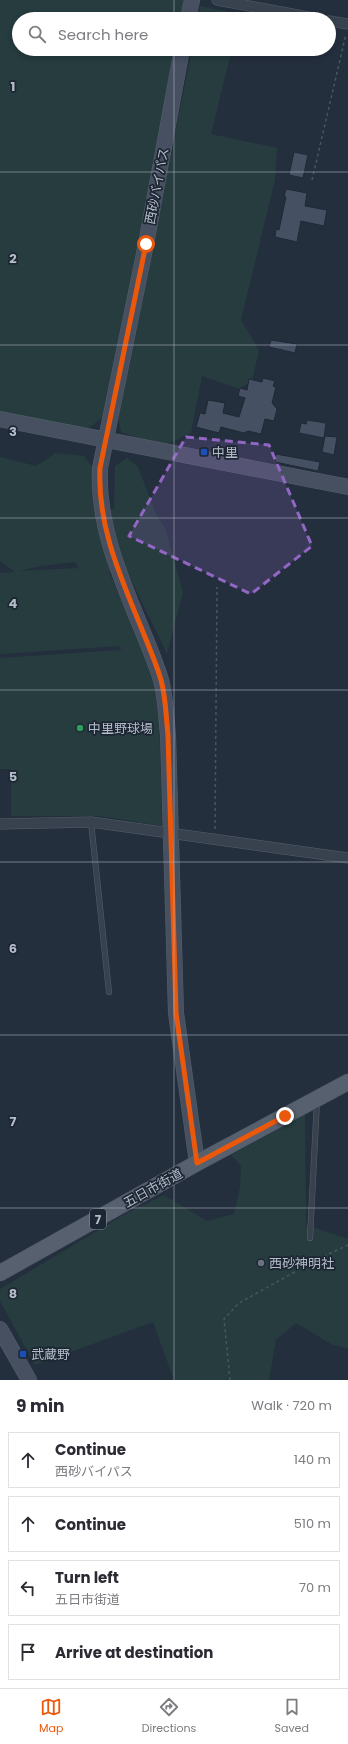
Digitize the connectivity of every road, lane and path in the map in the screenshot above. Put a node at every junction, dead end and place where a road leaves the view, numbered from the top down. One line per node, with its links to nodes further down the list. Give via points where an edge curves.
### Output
1 (192, 0): 3 (street)
2 (217, 0): 4 (street)
3 (189, 12)
4 (281, 12)
5 (336, 24): 6 (street)
6 (347, 29): 8 (path)
7 (181, 56): 10 (street, 西砂バイパス)
8 (312, 180)
9 (0, 419): 10 (street)
10 (106, 440): 11 (street); 15 (street, 西砂バイパス, via 100,468 102,518 116,565 157,668 165,696)
11 (348, 487)
12 (217, 587): 16 (path)
13 (91, 822): 14 (street); 15 (street); 18 (lane)
14 (0, 824)
15 (170, 833): 16 (street); 21 (street, 西砂バイパス, via 176,1013)
16 (215, 839): 17 (street)
17 (348, 858)
18 (109, 992)
19 (348, 1082): 20 (main road, 五日市街道 / 7)
20 (318, 1098): 21 (main road, 五日市街道 / 7); 22 (lane)
21 (197, 1163): 24 (main road, 五日市街道 / 7)
22 (310, 1238)
23 (348, 1245): 27 (path, via 239,1303 224,1319)
24 (0, 1273)
25 (0, 1329): 26 (street)
26 (29, 1380)
27 (230, 1380)

